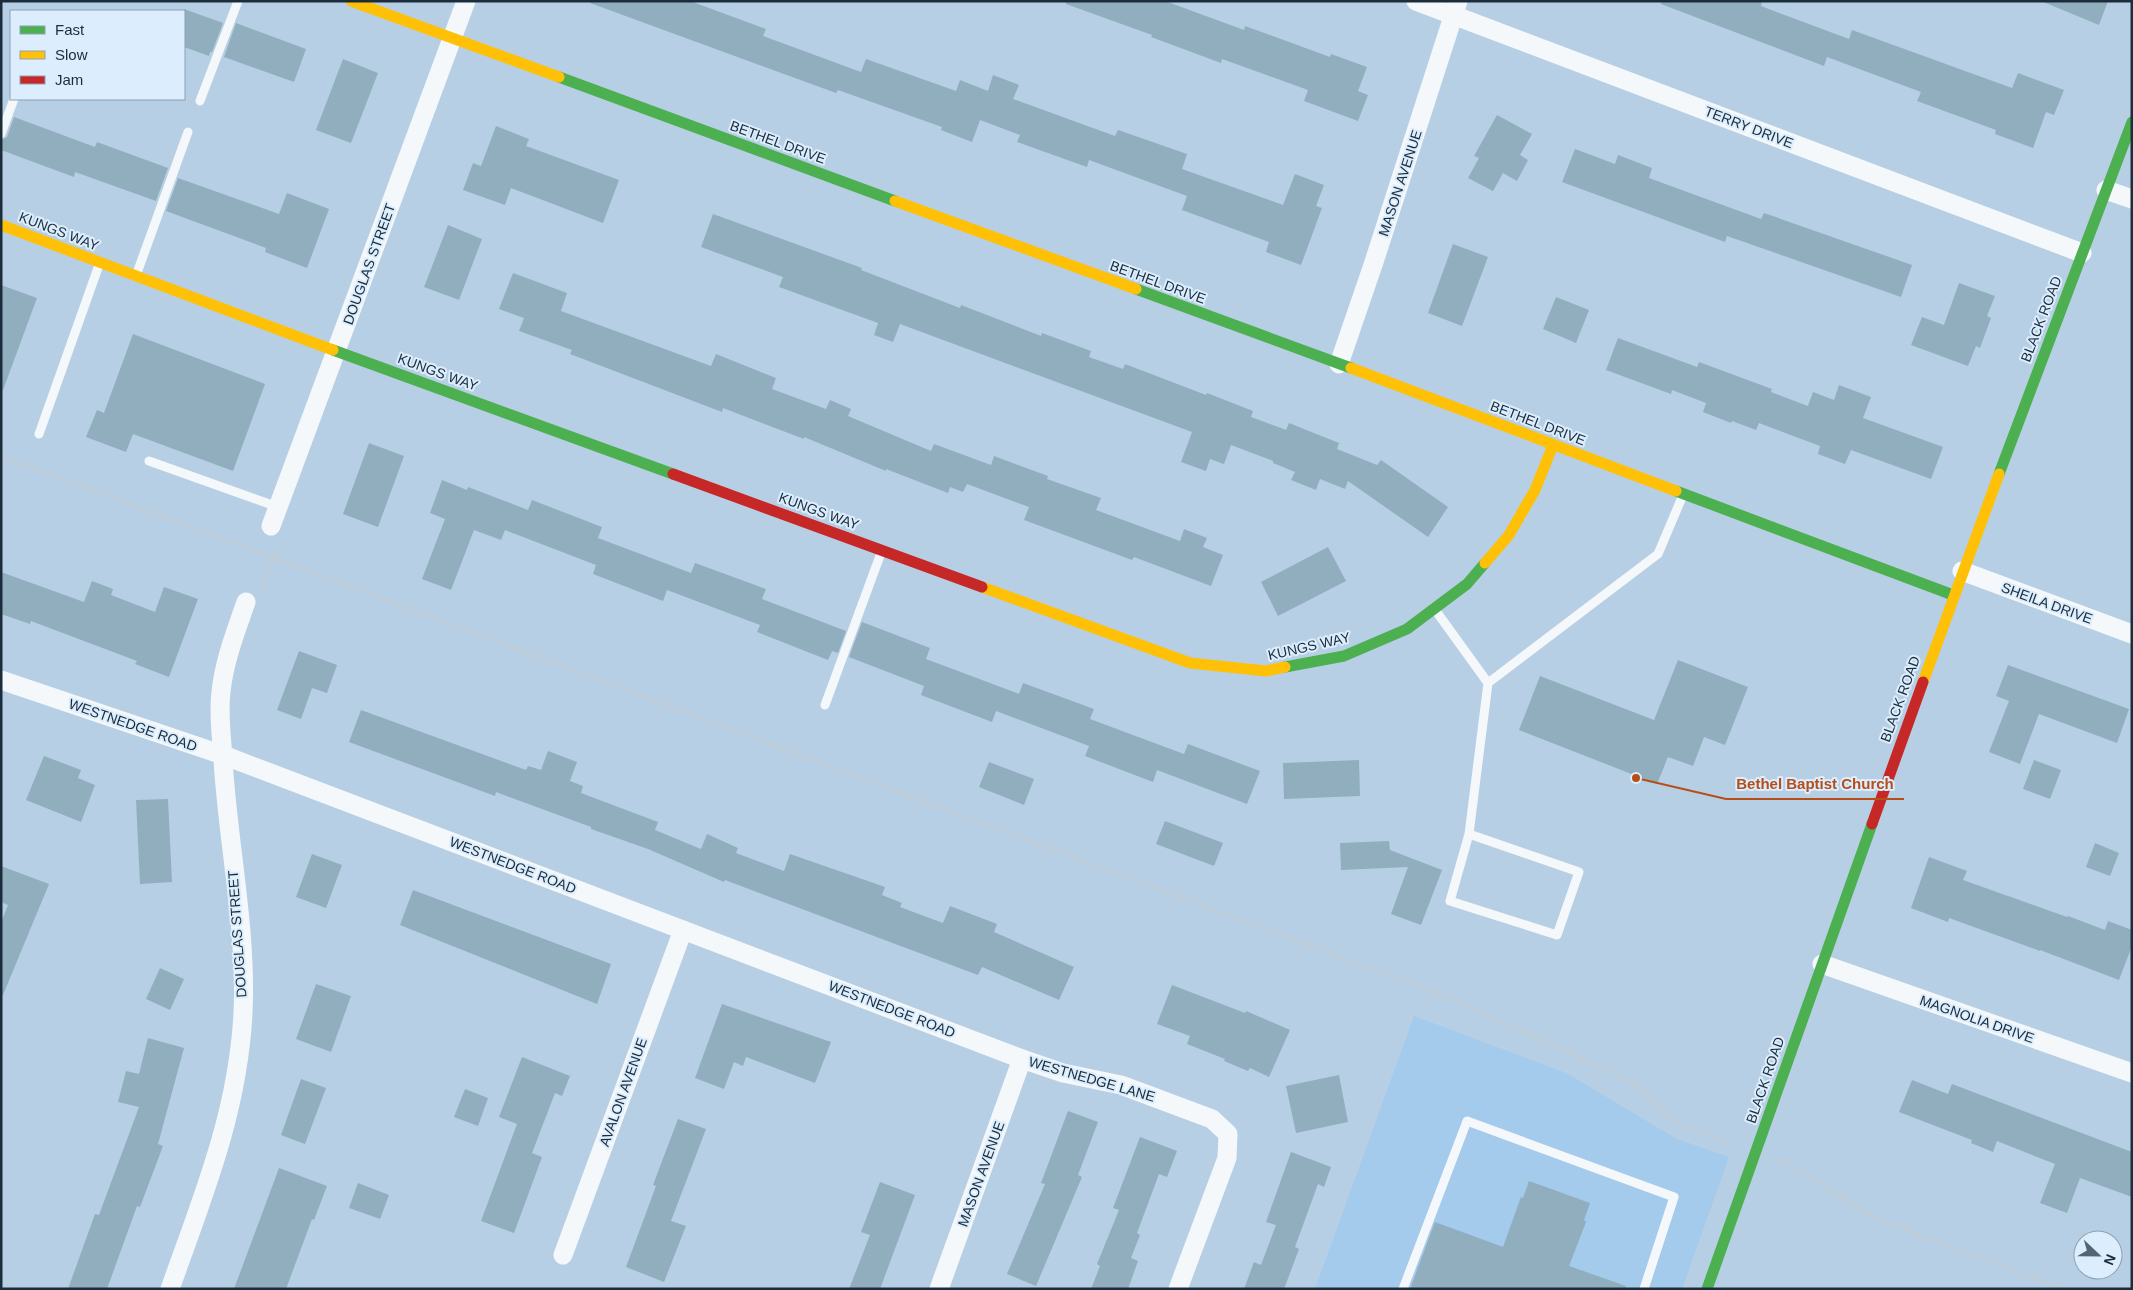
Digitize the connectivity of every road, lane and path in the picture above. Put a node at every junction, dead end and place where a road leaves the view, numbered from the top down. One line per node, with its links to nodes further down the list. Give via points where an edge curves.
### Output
1 (238, 1): 8 (lane)
2 (351, 1): 6 (street, BETHEL DRIVE)
3 (466, 1): 6 (street, DOUGLAS STREET)
4 (1416, 1): 5 (street, TERRY DRIVE)
5 (1456, 8): 15 (street, TERRY DRIVE); 19 (street, MASON AVENUE)
6 (452, 39): 18 (street, DOUGLAS STREET); 19 (street, BETHEL DRIVE)
7 (14, 100): 11 (lane)
8 (200, 101)
9 (2132, 122): 12 (street, BLACK ROAD)
10 (188, 132): 17 (lane)
11 (1, 134)
12 (2106, 190): 13 (street); 15 (street, BLACK ROAD)
13 (2132, 199)
14 (2, 226): 16 (street, KUNGS WAY)
15 (2082, 253): 29 (street, BLACK ROAD)
16 (100, 262): 17 (street, KUNGS WAY); 20 (lane)
17 (136, 276): 18 (street, KUNGS WAY)
18 (336, 351): 25 (street, DOUGLAS STREET); 27 (street, KUNGS WAY)
19 (1339, 364): 21 (street, BETHEL DRIVE)
20 (39, 434)
21 (1553, 445): 24 (street, BETHEL DRIVE); 32 (street, KUNGS WAY, via 1535,490 1509,534 1467,584)
22 (1, 456): 28 (path)
23 (149, 461): 25 (lane)
24 (1684, 494): 30 (street, BETHEL DRIVE); 34 (lane, via 1658,554)
25 (278, 507): 26 (street, DOUGLAS STREET)
26 (271, 526): 28 (path, via 282,537)
27 (882, 550): 32 (street, KUNGS WAY, via 1190,663 1266,672 1344,656 1407,629); 36 (lane)
28 (275, 559): 31 (path, via 263,590); 43 (path, via 1439,994 1635,1084 1676,1123)
29 (1962, 571): 30 (street, BLACK ROAD); 33 (street, SHEILA DRIVE)
30 (1953, 595): 40 (street, BLACK ROAD)
31 (246, 602): 37 (street, DOUGLAS STREET, via 228,652 220,694)
32 (1435, 608): 34 (lane)
33 (2132, 634)
34 (1488, 683): 38 (lane)
35 (3, 684): 37 (street, WESTNEDGE ROAD)
36 (824, 705)
37 (223, 755): 39 (street, WESTNEDGE ROAD); 46 (street, DOUGLAS STREET, via 226,815 240,936 243,1012 237,1075 218,1154)
38 (1469, 834): 38 (lane, via 1579,872 1557,934 1450,901)
39 (683, 930): 41 (street, WESTNEDGE ROAD); 45 (street, AVALON AVENUE)
40 (1822, 964): 42 (street, MAGNOLIA DRIVE); 51 (street, BLACK ROAD)
41 (1022, 1059): 47 (street, MASON AVENUE); 48 (street, WESTNEDGE LANE, via 1063,1073 1121,1085 1212,1119 1228,1134 1227,1158)
42 (2132, 1073)
43 (1726, 1142)
44 (1786, 1162): 52 (path, via 1875,1218)
45 (563, 1255)
46 (170, 1289)
47 (939, 1289)
48 (1178, 1289)
49 (1403, 1289): 50 (lane, via 1467,1122 1674,1197)
50 (1644, 1289)
51 (1707, 1289)
52 (2062, 1289)

